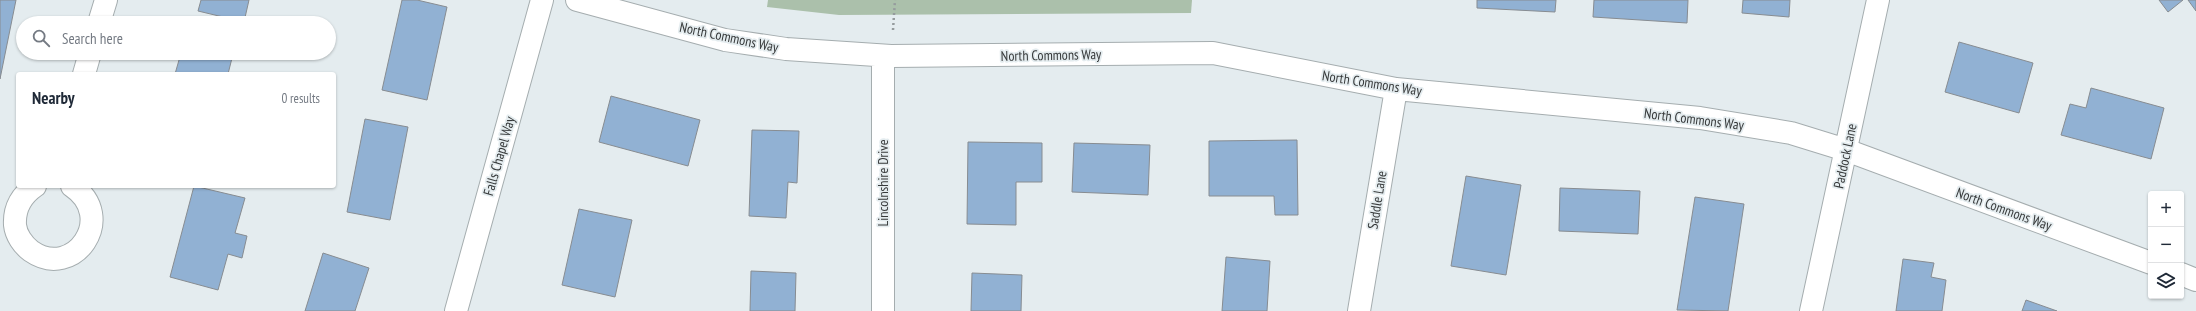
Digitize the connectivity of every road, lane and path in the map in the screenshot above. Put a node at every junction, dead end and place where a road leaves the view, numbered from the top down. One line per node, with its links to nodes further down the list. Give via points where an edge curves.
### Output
1 (106, 0): 5 (street)
2 (542, 0): 16 (street, Falls Chapel Way)
3 (577, 0): 6 (street, North Commons Way, via 725,40 786,49)
4 (1878, 0): 10 (street, Paddock Lane)
5 (101, 16)
6 (883, 56): 9 (street, North Commons Way, via 1213,53); 17 (street, Lincolnshire Drive)
7 (88, 60): 8 (street)
8 (85, 72)
9 (1396, 89): 10 (street, North Commons Way, via 1700,118 1791,133); 18 (street, Saddle Lane)
10 (1846, 150): 13 (street, North Commons Way); 19 (street, Paddock Lane)
11 (32, 188): 12 (street, via 25,193 19,204 15,215 15,227 27,248 37,255 48,258 72,254 82,246 88,236 92,225 91,213 87,201)
12 (75, 188)
13 (2148, 262)
14 (2184, 275): 15 (street)
15 (2196, 280)
16 (456, 311)
17 (883, 311)
18 (1359, 311)
19 (1811, 311)

